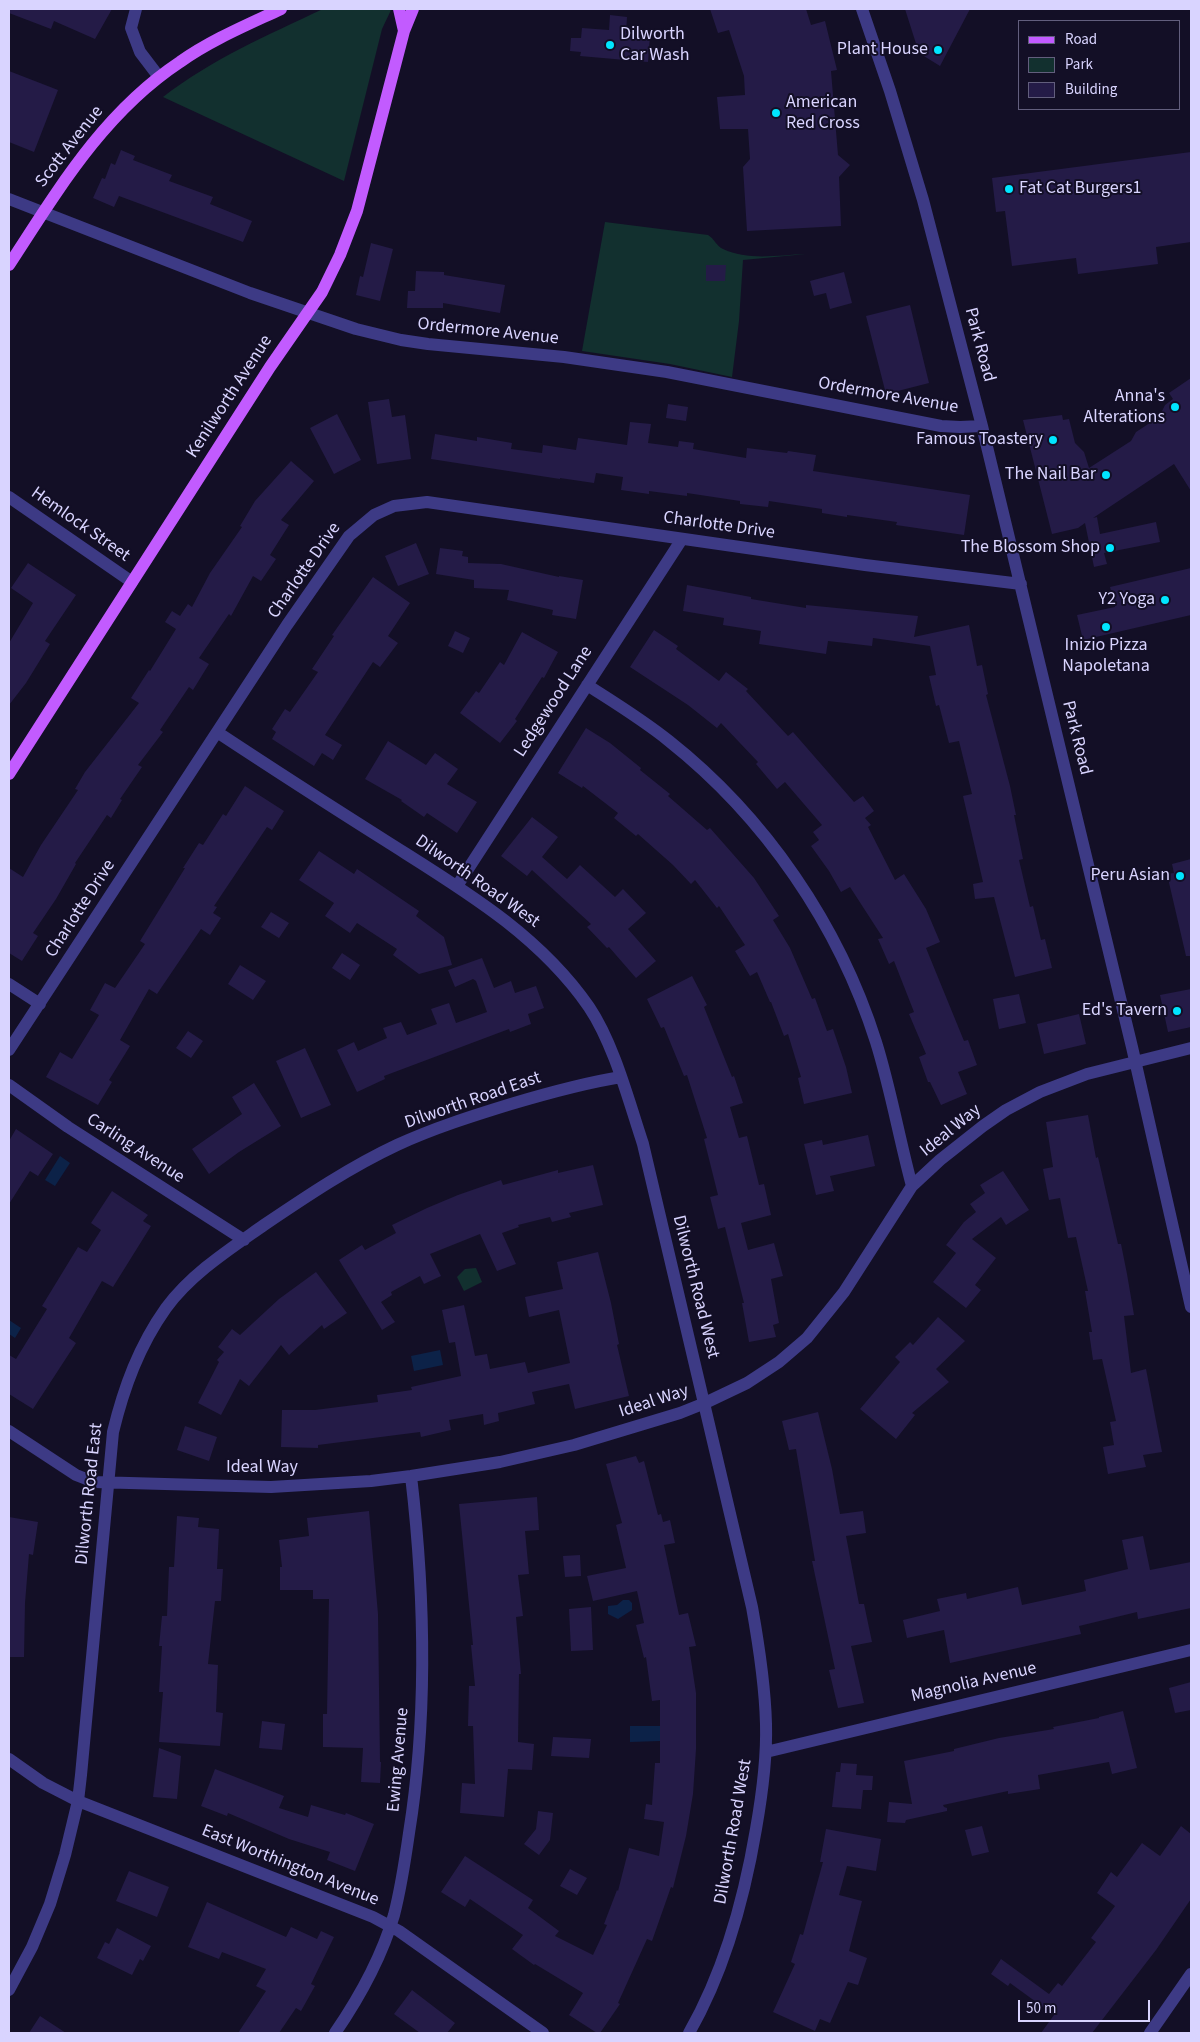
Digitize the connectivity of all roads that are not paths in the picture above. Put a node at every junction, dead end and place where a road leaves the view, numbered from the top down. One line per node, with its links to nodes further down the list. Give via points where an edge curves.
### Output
1 (136, 9): 7 (street, via 132,28 140,52)
2 (281, 9): 7 (main road, Scott Avenue, via 217,39)
3 (399, 9): 6 (main road)
4 (413, 9): 6 (main road, Kenilworth Avenue)
5 (862, 9): 12 (street, Park Road, via 923,200)
6 (404, 31): 11 (main road, Kenilworth Avenue, via 357,211 322,292)
7 (158, 77): 9 (main road, Scott Avenue, via 96,137)
8 (9, 198): 9 (street, Ordermore Avenue)
9 (43, 212): 10 (main road, Scott Avenue); 11 (street, Ordermore Avenue)
10 (9, 265)
11 (307, 313): 12 (street, Ordermore Avenue, via 356,330 401,340 667,372 941,426); 15 (main road, Kenilworth Avenue)
12 (982, 426): 16 (street, Park Road)
13 (9, 497): 15 (street, Hemlock Street)
14 (682, 539): 16 (street, Charlotte Drive); 17 (street, Ledgewood Lane); 18 (street, Charlotte Drive, via 427,502 394,506 374,515 349,536)
15 (132, 582): 19 (main road, Kenilworth Avenue)
16 (1021, 584): 25 (street, Park Road)
17 (588, 685): 20 (street, Ledgewood Lane); 28 (street, via 668,741 710,777 750,819 802,888 844,960 866,1014 893,1100)
18 (217, 732): 20 (street, Dilworth Road West); 22 (street, Charlotte Drive)
19 (9, 774)
20 (456, 886): 26 (street, Dilworth Road West, via 506,920 568,980 590,1009)
21 (9, 984): 22 (street)
22 (40, 1004): 24 (street, Charlotte Drive)
23 (1191, 1048): 25 (street, Ideal Way)
24 (9, 1050)
25 (1135, 1062): 28 (street, Ideal Way, via 1087,1074 1040,1092 1006,1110 940,1160); 30 (street, Park Road)
26 (621, 1077): 29 (street, Dilworth Road East, via 580,1084 467,1117 423,1134 343,1174); 31 (street, Dilworth Road West, via 643,1144)
27 (9, 1085): 29 (street, Carling Avenue)
28 (912, 1186): 31 (street, Ideal Way, via 844,1292 807,1338 747,1383)
29 (244, 1240): 34 (street, Dilworth Road East, via 181,1291 147,1338 122,1395 113,1432)
30 (1191, 1307)
31 (705, 1403): 33 (street, Ideal Way, via 574,1445 500,1462); 36 (street, Dilworth Road West, via 757,1636 763,1680)
32 (9, 1431): 34 (street, Ideal Way, via 76,1475)
33 (411, 1476): 34 (street, Ideal Way, via 271,1487); 39 (street, Ewing Avenue, via 422,1603 423,1692 414,1803)
34 (107, 1483): 38 (street, Dilworth Road East)
35 (1191, 1650): 36 (street, Magnolia Avenue)
36 (766, 1752): 44 (street, Dilworth Road West, via 760,1808 738,1913 714,1982)
37 (9, 1759): 38 (street, East Worthington Avenue, via 43,1783)
38 (78, 1801): 39 (street, East Worthington Avenue, via 366,1913); 41 (street, Dilworth Road East, via 50,1904)
39 (390, 1926): 42 (street, Ewing Avenue, via 359,1994); 43 (street, East Worthington Avenue)
40 (1191, 1974): 45 (street)
41 (9, 1990)
42 (335, 2033)
43 (543, 2033)
44 (688, 2033)
45 (1150, 2033)

